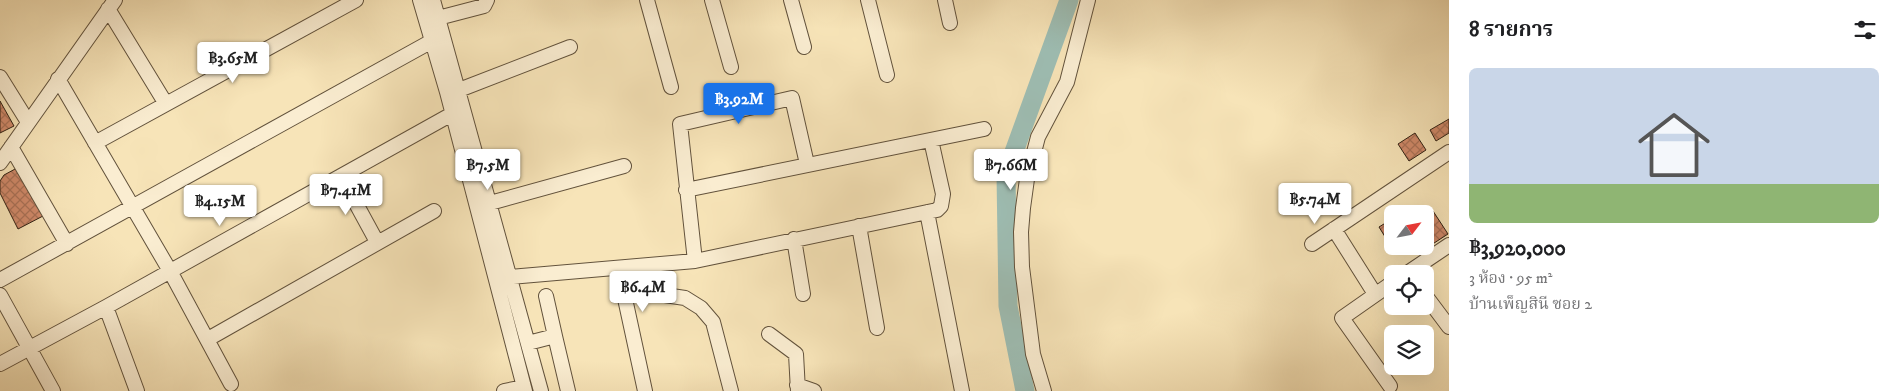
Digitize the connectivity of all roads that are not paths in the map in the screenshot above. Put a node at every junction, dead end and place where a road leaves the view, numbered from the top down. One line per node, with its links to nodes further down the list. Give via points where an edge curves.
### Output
1 (356, 0): 24 (street)
2 (420, 0): 15 (street)
3 (432, 0): 13 (street)
4 (487, 0): 12 (street, via 484,6)
5 (647, 0): 22 (street)
6 (712, 0): 18 (street)
7 (791, 0): 17 (street)
8 (868, 0): 19 (street)
9 (945, 0): 14 (street)
10 (1088, 0): 81 (street, via 1066,82 1038,137 1023,208 1022,267 1033,354)
11 (112, 4): 21 (street); 24 (street)
12 (460, 6): 13 (street)
13 (438, 18): 23 (street)
14 (950, 23)
15 (432, 41): 25 (street); 38 (street)
16 (570, 47): 23 (street)
17 (804, 47)
18 (731, 67)
19 (887, 75)
20 (0, 77): 26 (street)
21 (58, 79): 26 (street); 29 (street)
22 (671, 87)
23 (459, 90): 37 (street)
24 (166, 104): 29 (street)
25 (452, 114): 35 (street); 71 (street)
26 (28, 122): 30 (street)
27 (984, 129): 28 (street)
28 (931, 140): 33 (street); 40 (street, via 943,200 941,206)
29 (95, 143): 38 (street)
30 (11, 147): 32 (street); 45 (street)
31 (1449, 152): 42 (street)
32 (0, 163)
33 (807, 164): 36 (street); 36 (street, via 792,98 680,124)
34 (624, 166): 37 (street)
35 (341, 176): 44 (street); 50 (street)
36 (686, 190): 48 (street)
37 (490, 202): 51 (street)
38 (132, 208): 45 (street); 50 (street)
39 (434, 211): 44 (street)
40 (927, 212): 41 (street); 80 (street)
41 (858, 226): 43 (street); 61 (street)
42 (1334, 229): 46 (street); 55 (street)
43 (794, 239): 48 (street); 54 (street)
44 (376, 242): 64 (street)
45 (67, 244): 52 (street)
46 (1312, 244)
47 (1449, 245): 49 (street)
48 (695, 261): 51 (street)
49 (1420, 265)
50 (170, 271): 58 (street); 64 (street)
51 (510, 277): 65 (street)
52 (0, 280)
53 (1384, 288): 55 (street)
54 (803, 294)
55 (1375, 294): 69 (street, via 1342,318)
56 (0, 295): 66 (street)
57 (546, 296): 63 (street)
58 (106, 307): 66 (street); 73 (street)
59 (1434, 307): 60 (street)
60 (1449, 327)
61 (876, 328)
62 (769, 334): 70 (street, via 796,354)
63 (555, 336): 65 (street); 76 (street)
64 (208, 339): 68 (street)
65 (528, 343): 75 (street)
66 (30, 348): 67 (street); 72 (street)
67 (0, 364)
68 (231, 384)
69 (1390, 386)
70 (798, 388): 79 (street)
71 (524, 389): 74 (street)
72 (53, 391)
73 (137, 391)
74 (504, 391)
75 (541, 391)
76 (568, 391)
77 (645, 391): 78 (street, via 624,294 638,291 685,298 701,308 713,322)
78 (731, 391)
79 (814, 391)
80 (962, 391)
81 (1044, 391)

